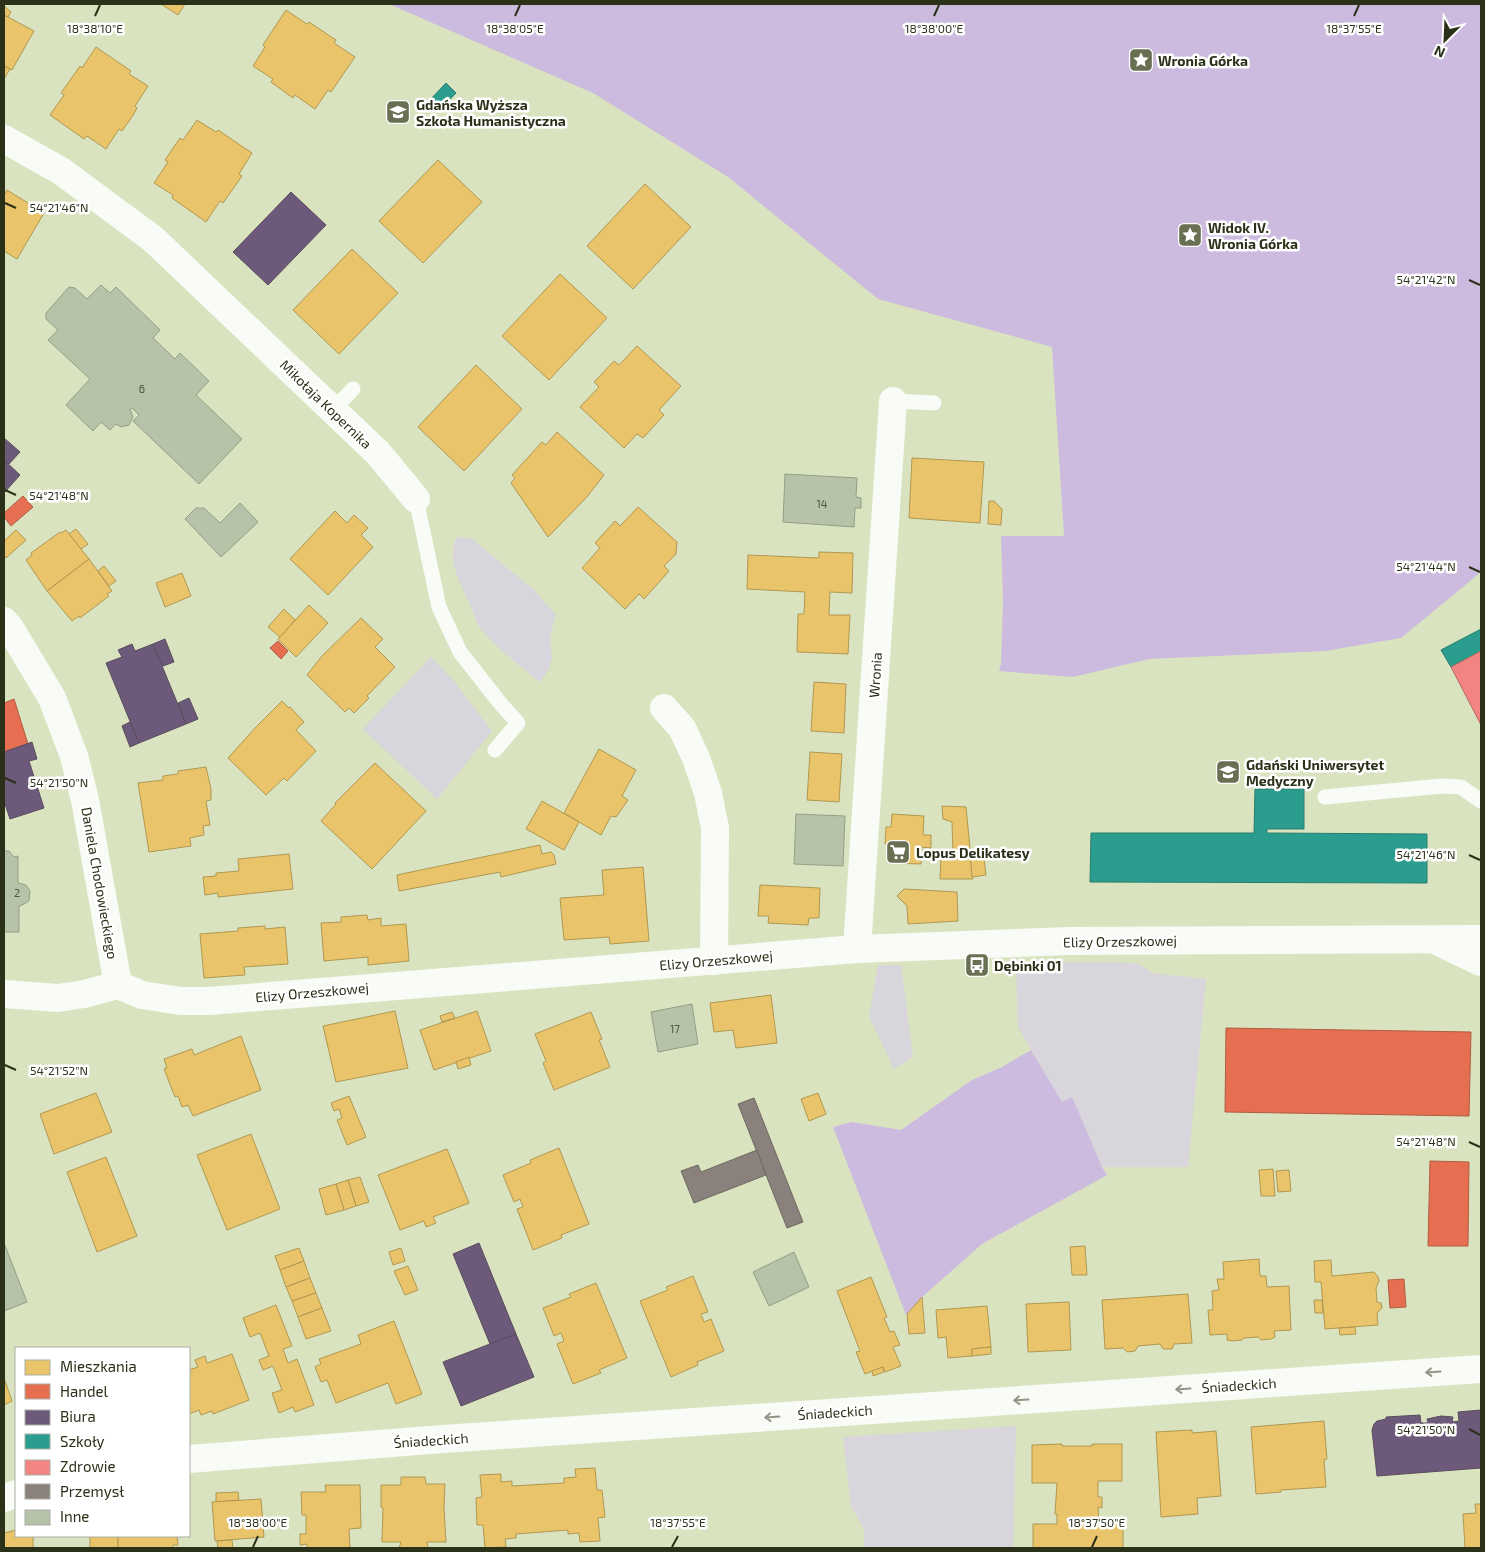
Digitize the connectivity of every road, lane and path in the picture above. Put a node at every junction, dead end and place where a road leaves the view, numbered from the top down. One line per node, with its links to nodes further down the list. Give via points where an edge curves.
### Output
1 (4, 139): 5 (street, Mikołaja Kopernika, via 61,171 152,239)
2 (353, 389): 5 (lane)
3 (893, 401): 4 (lane); 14 (street, Wronia)
4 (934, 402)
5 (333, 410): 6 (street, Mikołaja Kopernika, via 378,453)
6 (416, 499): 9 (lane, Mikołaja Kopernika, via 439,607 460,652 518,723)
7 (4, 621): 17 (street, Daniela Chodowieckiego, via 52,698 74,756 85,800)
8 (664, 708): 15 (street, via 682,728 708,792 715,828)
9 (495, 750)
10 (1325, 797): 11 (lane, via 1442,786 1461,787)
11 (1481, 801)
12 (1481, 939): 13 (street, Elizy Orzeszkowej)
13 (1433, 940): 14 (street, Elizy Orzeszkowej, via 1068,941); 16 (street, Elizy Orzeszkowej)
14 (857, 949): 15 (street, Elizy Orzeszkowej)
15 (714, 961): 17 (street, Elizy Orzeszkowej, via 209,1001 180,1001 142,995)
16 (1481, 962)
17 (118, 985): 18 (street, via 58,998)
18 (4, 994)
19 (1481, 1369): 20 (street, Śniadeckich, one-way to 20)
20 (190, 1459)

